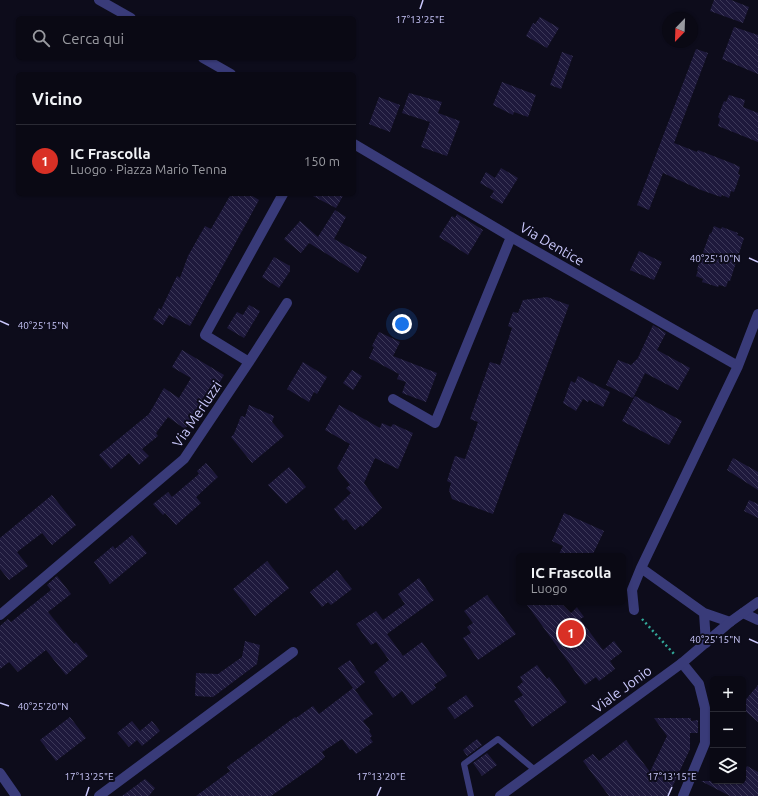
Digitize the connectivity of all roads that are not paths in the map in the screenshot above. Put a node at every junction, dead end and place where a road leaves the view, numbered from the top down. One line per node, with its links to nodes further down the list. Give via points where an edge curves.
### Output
1 (98, 0): 2 (street)
2 (127, 16)
3 (206, 60): 4 (street)
4 (227, 72)
5 (356, 145): 7 (street, Via Dentice)
6 (282, 196): 10 (street, via 204,335)
7 (511, 237): 11 (street, Via Dentice); 12 (street, via 435,423)
8 (287, 303): 10 (street, Via Merluzzi)
9 (758, 317): 11 (street)
10 (249, 362): 18 (street, Via Merluzzi, via 184,460)
11 (738, 366): 13 (street)
12 (392, 398)
13 (641, 568): 15 (street, via 632,590); 16 (street)
14 (758, 602): 17 (street, Viale Jonio)
15 (634, 610)
16 (704, 613): 20 (street); 21 (street)
17 (744, 613): 19 (street); 20 (street, Viale Jonio)
18 (0, 615)
19 (758, 620)
20 (730, 622): 21 (street, Viale Jonio)
21 (706, 643): 23 (street, Viale Jonio)
22 (293, 652): 27 (street)
23 (682, 663): 24 (street, Viale Jonio); 30 (street, via 699,684 705,708 705,743)
24 (535, 770): 28 (lane, via 498,739 464,764); 29 (street, Viale Jonio)
25 (0, 773): 26 (street)
26 (16, 796)
27 (99, 796)
28 (471, 796)
29 (500, 796)
30 (684, 796)

